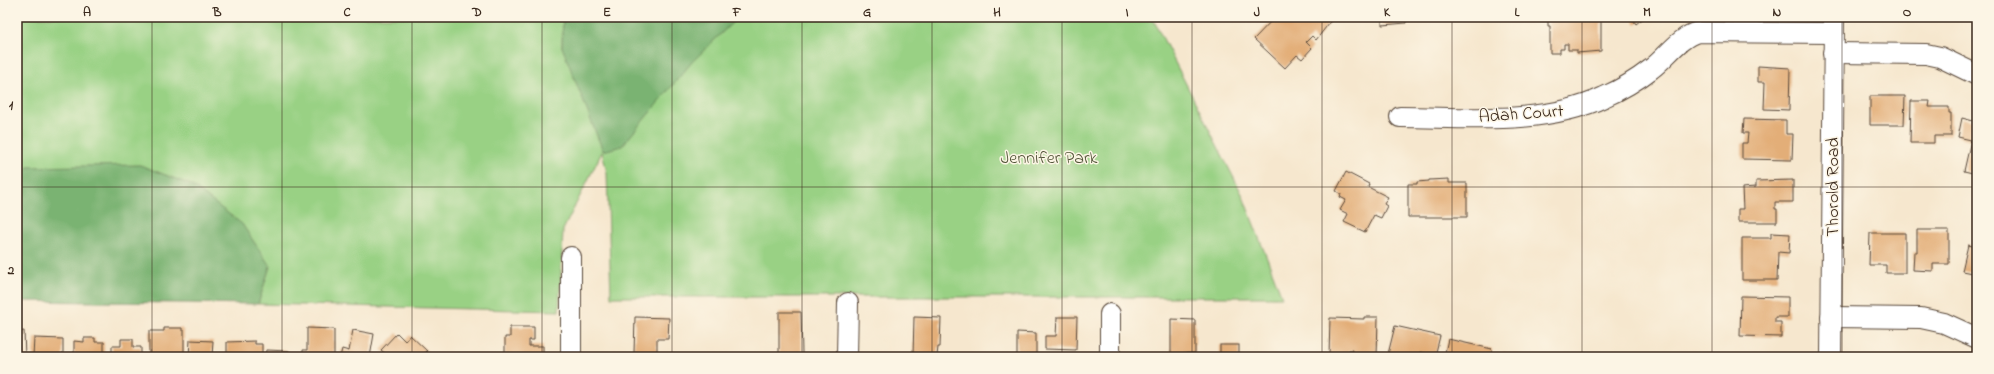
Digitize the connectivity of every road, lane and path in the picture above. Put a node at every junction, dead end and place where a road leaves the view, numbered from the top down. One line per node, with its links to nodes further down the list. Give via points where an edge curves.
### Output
1 (1833, 25): 2 (street, Thorold Road); 4 (street, Adah Court, via 1698,32 1688,36 1651,69 1634,80 1604,97 1575,109 1508,117)
2 (1833, 53): 3 (street, via 1926,54 1940,57); 8 (street, Thorold Road)
3 (1977, 75)
4 (1400, 117)
5 (572, 257): 10 (street)
6 (848, 303): 11 (street)
7 (1110, 314): 12 (street)
8 (1831, 317): 9 (street, via 1921,318 1944,323); 13 (street, Thorold Road)
9 (1977, 338)
10 (570, 357)
11 (847, 357)
12 (1110, 357)
13 (1831, 357)

